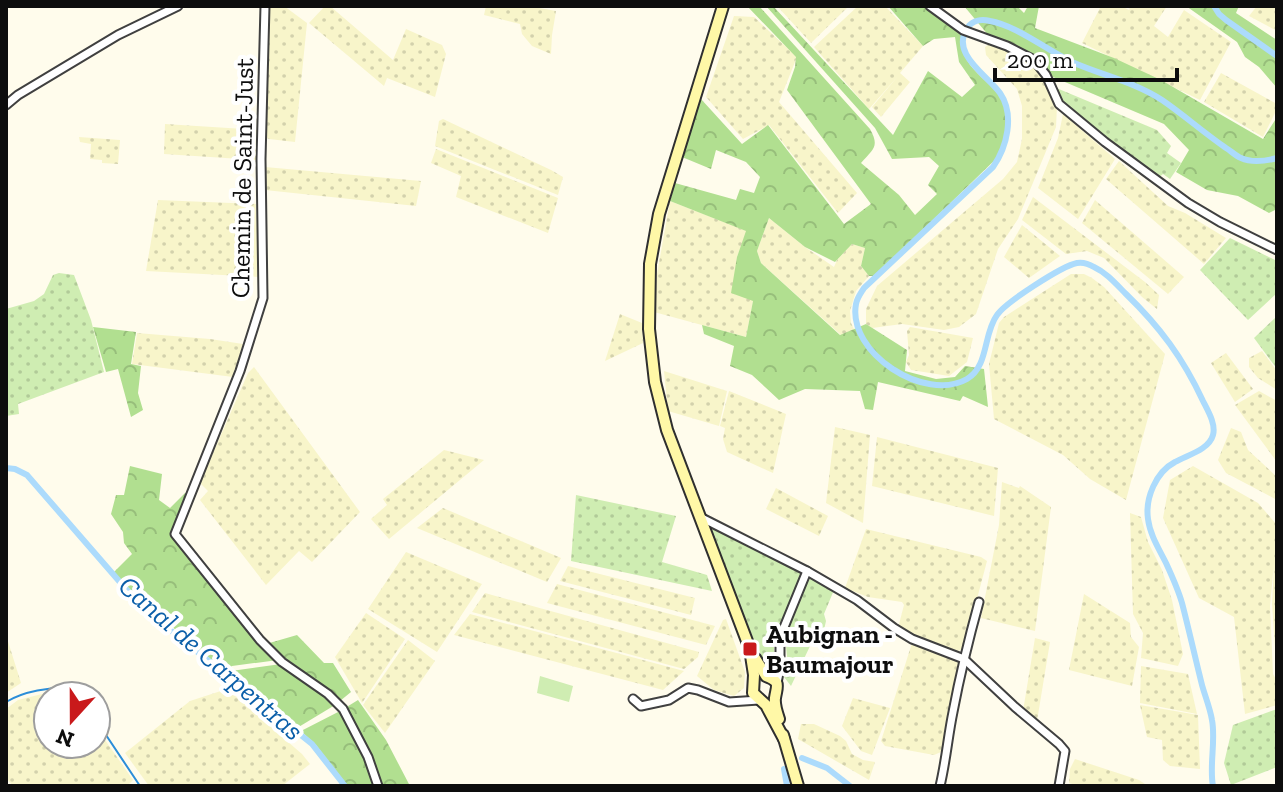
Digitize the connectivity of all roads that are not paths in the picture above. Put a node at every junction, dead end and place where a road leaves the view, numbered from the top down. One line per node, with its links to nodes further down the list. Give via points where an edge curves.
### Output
1 (178, 6): 5 (street, via 105,42)
2 (265, 6): 19 (street, Chemin de Saint-Just, via 263,298 175,534 260,640 343,709)
3 (723, 6): 7 (main road, via 659,214 648,288 658,395)
4 (930, 6): 6 (street, via 966,31 1034,60 1059,104 1105,142 1188,203)
5 (6, 105)
6 (1277, 250)
7 (698, 516): 8 (street); 10 (main road)
8 (807, 571): 11 (street, via 912,639); 12 (street, via 780,637 780,661)
9 (979, 602): 11 (street)
10 (750, 649): 12 (main road); 13 (main road)
11 (964, 659): 21 (street); 22 (street, via 1065,751)
12 (770, 679): 13 (main road, via 759,678); 14 (main road)
13 (753, 686): 16 (main road); 17 (street)
14 (775, 697): 16 (main road); 18 (main road)
15 (633, 699): 17 (street, via 641,706 692,688)
16 (760, 700): 17 (street); 18 (main road)
17 (737, 701)
18 (784, 739): 20 (main road)
19 (378, 786)
20 (798, 786)
21 (940, 786)
22 (1059, 786)

